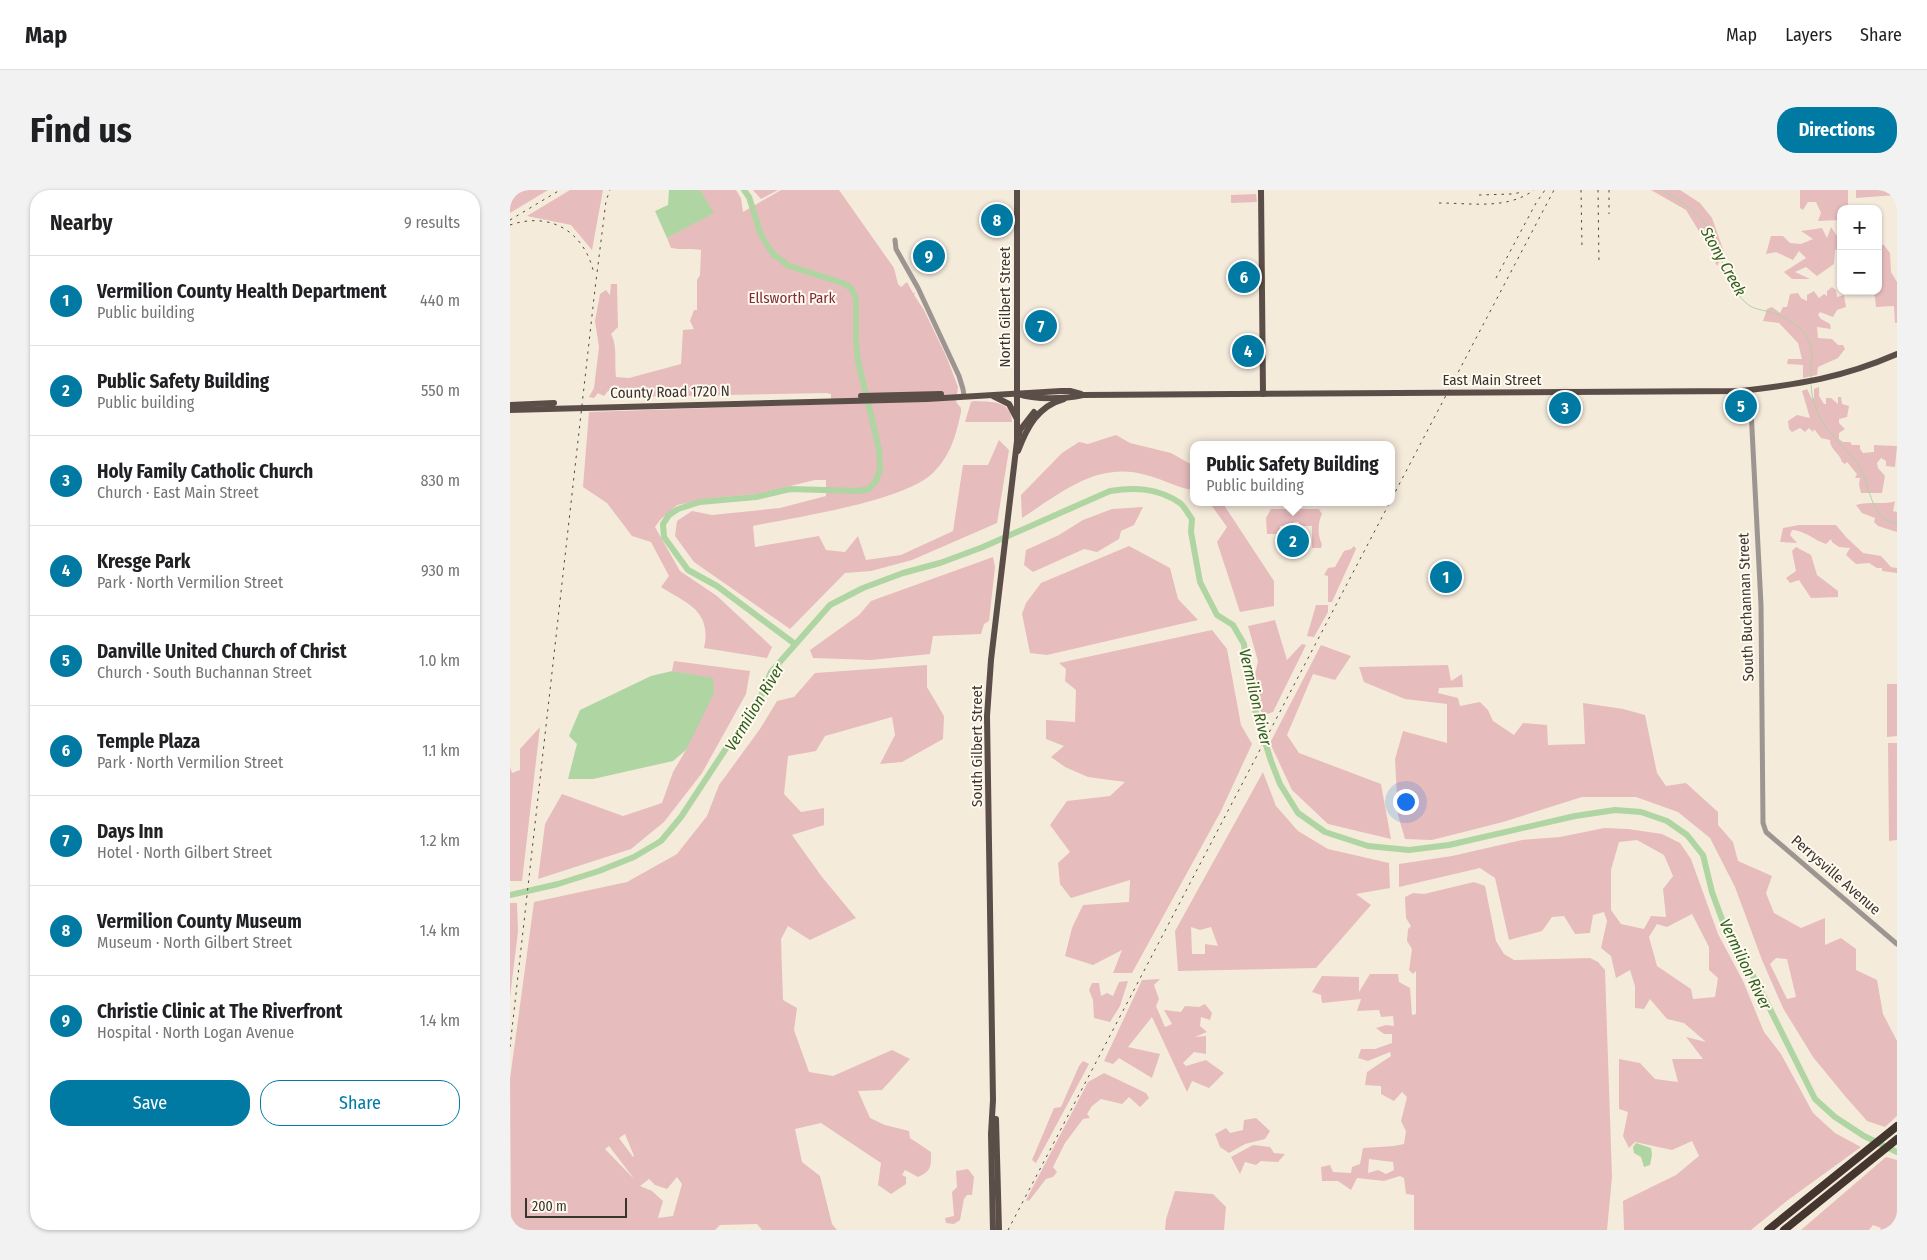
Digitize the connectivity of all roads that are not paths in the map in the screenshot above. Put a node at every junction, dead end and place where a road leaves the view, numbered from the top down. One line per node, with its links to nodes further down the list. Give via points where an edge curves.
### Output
1 (1017, 190): 6 (main road, North Gilbert Street)
2 (1261, 190): 7 (main road)
3 (895, 240): 10 (street, via 896,249 956,369)
4 (1897, 354): 5 (main road, East Main Street, via 1818,381)
5 (1750, 390): 7 (main road, East Main Street); 18 (street, South Buchannan Street, via 1761,605)
6 (1018, 394): 8 (main road); 9 (main road, East Main Street, via 1070,391); 11 (main road, East Main Street); 16 (main road, South Gilbert Street)
7 (1263, 394): 9 (main road, East Main Street)
8 (992, 395): 10 (main road); 16 (main road, via 1008,404)
9 (1083, 395): 11 (main road); 12 (main road, East Main Street)
10 (964, 396): 13 (main road)
11 (1058, 397): 12 (main road, East Main Street); 17 (main road, via 1034,412 1020,430)
12 (1070, 398): 17 (main road, via 1056,401 1041,411)
13 (831, 399): 14 (main road, County Road 1720 N); 15 (main road, County Road 1720 N)
14 (510, 405)
15 (510, 410)
16 (1018, 422): 17 (main road, South Gilbert Street)
17 (1019, 441): 22 (main road, South Gilbert Street, via 987,716 994,1100 991,1134)
18 (1763, 823): 19 (street, Perrysville Avenue, via 1766,832)
19 (1897, 944)
20 (1897, 1126): 25 (highway)
21 (1897, 1139): 26 (highway)
22 (996, 1213): 23 (main road, South Gilbert Street); 24 (main road, South Gilbert Street)
23 (993, 1230)
24 (999, 1230)
25 (1768, 1230)
26 (1784, 1230)

